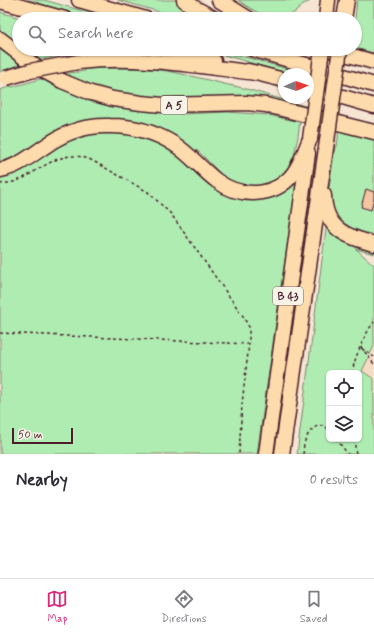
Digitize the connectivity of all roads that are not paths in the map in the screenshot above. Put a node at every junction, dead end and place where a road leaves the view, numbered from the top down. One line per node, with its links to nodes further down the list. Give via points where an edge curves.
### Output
1 (79, 0): 8 (highway)
2 (184, 0): 9 (highway)
3 (219, 0): 10 (highway)
4 (328, 0): 11 (highway)
5 (347, 0): 12 (highway)
6 (0, 1): 7 (highway)
7 (40, 12)
8 (121, 12)
9 (202, 12)
10 (238, 12)
11 (327, 12)
12 (345, 12)
13 (0, 39): 14 (highway, A 5)
14 (12, 48)
15 (22, 56): 28 (highway, A 5, via 62,81 113,99 163,105 256,104 279,107)
16 (196, 56): 22 (highway)
17 (276, 56): 25 (highway)
18 (321, 56): 29 (highway, B 43, bridge)
19 (339, 56): 30 (highway, B 43, bridge)
20 (352, 56): 21 (highway)
21 (374, 62)
22 (256, 73): 23 (highway); 24 (highway, bridge, via 139,60 108,60 55,65)
23 (278, 78)
24 (2, 80)
25 (374, 84)
26 (314, 89): 27 (highway)
27 (374, 106)
28 (374, 132)
29 (310, 139): 31 (highway, via 302,158 288,179 275,189 249,194 224,186 175,144 139,130 120,127 93,127 68,133 18,164); 33 (highway, B 43)
30 (324, 160): 32 (highway, B 43, via 324,197 329,218 344,234); 34 (highway, B 43)
31 (0, 170)
32 (374, 244)
33 (266, 454)
34 (282, 454)

